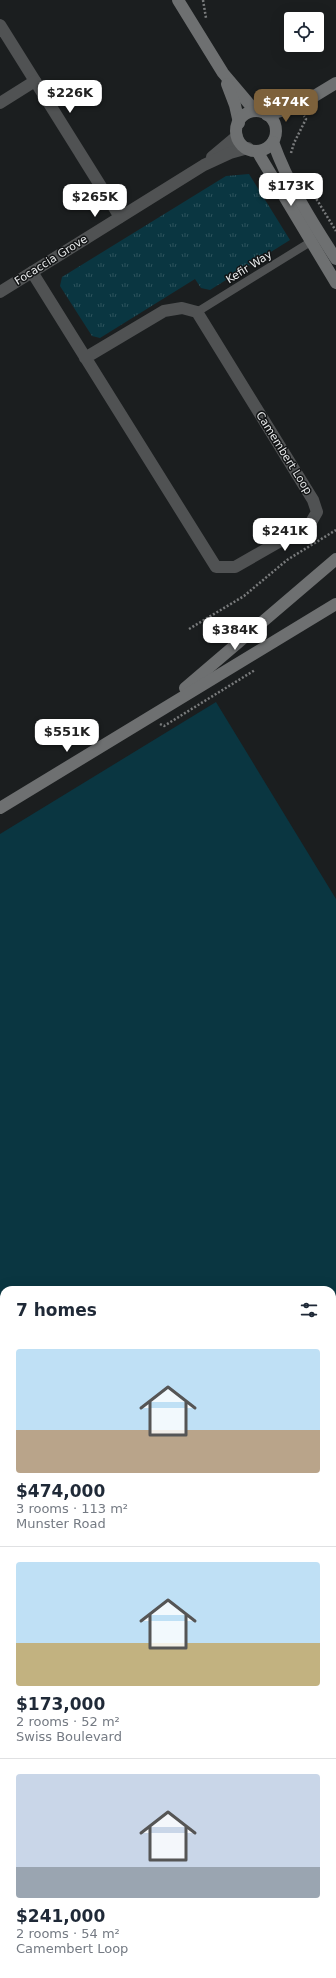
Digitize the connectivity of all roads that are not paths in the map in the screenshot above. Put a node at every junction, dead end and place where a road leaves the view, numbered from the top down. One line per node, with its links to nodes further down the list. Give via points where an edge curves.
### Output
1 (178, 0): 3 (street)
2 (0, 25): 4 (street)
3 (223, 73): 8 (street); 10 (street)
4 (35, 81): 6 (street); 15 (street)
5 (336, 83): 7 (street)
6 (0, 102)
7 (298, 106): 9 (street); 12 (street)
8 (255, 111): 9 (street); 10 (street, via 248,113)
9 (267, 115): 12 (street, via 275,124)
10 (239, 123): 11 (street)
11 (237, 136): 13 (street, via 240,142); 14 (street, Focaccia Grove)
12 (275, 136): 13 (street, via 263,150); 17 (street, via 280,160 302,204)
13 (252, 150): 14 (street, Focaccia Grove); 16 (street)
14 (204, 165): 15 (street, Focaccia Grove)
15 (120, 217): 18 (street, Focaccia Grove)
16 (312, 241): 19 (street); 21 (lane, Kefir Way)
17 (336, 259)
18 (32, 272): 20 (street, Focaccia Grove); 22 (street, Camembert Loop)
19 (336, 283)
20 (0, 292)
21 (197, 312): 22 (street, via 182,308 164,311); 22 (street, Camembert Loop, via 318,512 310,524 235,567 216,567)
22 (84, 358)
23 (336, 559): 25 (street, via 218,661)
24 (336, 604): 25 (street)
25 (146, 719): 26 (street)
26 (0, 808)

